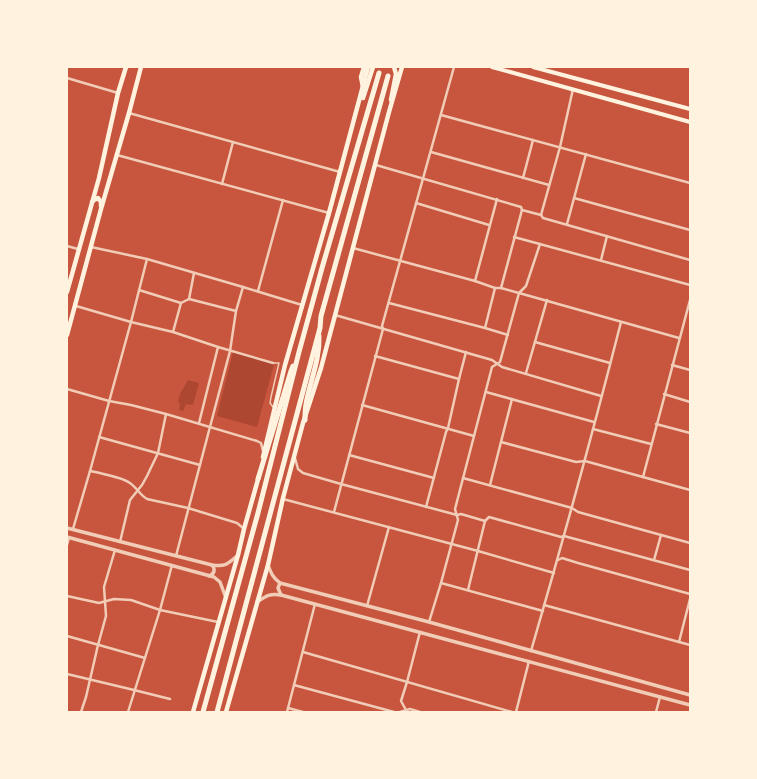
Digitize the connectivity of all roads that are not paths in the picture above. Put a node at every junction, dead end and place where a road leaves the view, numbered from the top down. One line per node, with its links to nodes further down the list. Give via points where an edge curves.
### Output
1 (126, 67): 18 (main road)
2 (141, 67): 21 (main road)
3 (364, 67): 16 (main road, via 361,77)
4 (368, 67): 16 (main road)
5 (373, 67): 22 (main road)
6 (394, 67): 20 (main road, via 396,74)
7 (399, 67): 20 (main road)
8 (402, 67): 20 (main road)
9 (406, 67): 20 (main road)
10 (454, 67): 23 (street)
11 (492, 67): 17 (main road)
12 (533, 67): 19 (main road)
13 (379, 73): 96 (highway)
14 (388, 76): 86 (highway, via 321,316)
15 (67, 78): 18 (street)
16 (363, 88): 22 (main road)
17 (574, 89): 24 (main road); 27 (street)
18 (118, 93): 33 (main road)
19 (690, 109)
20 (389, 112): 31 (main road)
21 (129, 113): 26 (street); 30 (main road)
22 (356, 114): 32 (main road)
23 (441, 115): 25 (street); 28 (street)
24 (690, 122)
25 (533, 140): 27 (street); 35 (street)
26 (233, 142): 32 (street); 38 (street)
27 (560, 147): 29 (street); 39 (street)
28 (431, 152): 34 (street); 35 (street)
29 (586, 154): 36 (street); 40 (street)
30 (117, 155): 37 (main road); 38 (street)
31 (376, 165): 34 (street); 57 (main road)
32 (340, 172): 47 (main road)
33 (99, 178): 37 (main road, via 102,185); 44 (main road)
34 (423, 178): 41 (street); 43 (street)
35 (523, 178): 39 (street)
36 (690, 182)
37 (109, 183): 45 (main road)
38 (222, 184): 42 (street)
39 (550, 185): 48 (street)
40 (574, 198): 49 (street); 51 (street)
41 (497, 199): 46 (street, via 521,206); 50 (street)
42 (284, 200): 47 (street); 71 (street)
43 (416, 203): 50 (street); 62 (street)
44 (91, 205): 45 (main road, via 98,198); 58 (main road)
45 (101, 209): 56 (main road)
46 (522, 210): 48 (street); 52 (street)
47 (329, 213): 78 (main road)
48 (542, 216): 49 (street)
49 (567, 224): 53 (street)
50 (489, 225): 64 (street)
51 (690, 230)
52 (514, 236): 54 (street); 68 (street)
53 (608, 236): 60 (street); 61 (street)
54 (540, 244): 60 (street); 72 (street, via 526,286)
55 (67, 246): 58 (street)
56 (91, 247): 59 (street); 79 (main road)
57 (353, 248): 62 (street); 81 (main road)
58 (79, 249): 70 (main road)
59 (147, 259): 63 (street); 69 (street)
60 (601, 260): 65 (street)
61 (690, 260)
62 (401, 261): 64 (street); 77 (street)
63 (194, 273): 66 (street); 73 (street)
64 (475, 281): 67 (street)
65 (690, 285)
66 (243, 287): 71 (street); 80 (street)
67 (495, 288): 68 (street); 87 (street)
68 (501, 288): 72 (street)
69 (139, 290): 76 (street); 84 (street)
70 (67, 292)
71 (258, 292): 78 (street)
72 (519, 293): 74 (street); 91 (street)
73 (189, 299): 76 (street); 80 (street)
74 (547, 300): 85 (street); 93 (street)
75 (690, 300): 82 (street)
76 (181, 303): 89 (street)
77 (389, 303): 87 (street); 88 (street)
78 (302, 305): 114 (main road)
79 (75, 306): 84 (street); 90 (main road)
80 (236, 311): 95 (street)
81 (335, 315): 88 (street); 116 (main road, via 322,368)
82 (685, 319): 83 (street); 92 (street)
83 (690, 321)
84 (131, 322): 89 (street); 111 (street)
85 (621, 322): 92 (street); 101 (street)
86 (320, 328): 116 (highway, via 319,349 306,404); 218 (highway)
87 (485, 328): 91 (street)
88 (383, 329): 97 (street); 98 (street)
89 (173, 332): 94 (street)
90 (67, 335)
91 (508, 335): 100 (street, via 500,362)
92 (679, 338): 102 (street)
93 (535, 342): 101 (street); 104 (street)
94 (218, 347): 95 (street); 118 (street)
95 (230, 351): 99 (street); 120 (street)
96 (299, 352): 138 (highway); 217 (highway)
97 (466, 352): 100 (street); 105 (street)
98 (375, 356): 105 (street); 113 (street)
99 (273, 363): 114 (lane, via 279,363 270,403)
100 (497, 363): 104 (street, via 502,367); 107 (street, via 492,367)
101 (610, 363): 109 (street)
102 (672, 365): 103 (street); 108 (street)
103 (690, 370)
104 (526, 373): 109 (street)
105 (459, 379): 121 (street)
106 (67, 389): 111 (street)
107 (486, 392): 110 (street); 124 (street)
108 (664, 394): 112 (street); 119 (street)
109 (601, 396): 117 (street)
110 (512, 399): 117 (street); 126 (street)
111 (109, 401): 115 (street); 125 (street)
112 (690, 402)
113 (362, 405): 121 (street); 130 (street)
114 (274, 408): 129 (main road)
115 (166, 414): 118 (street); 128 (street)
116 (305, 420): 131 (main road)
117 (594, 422): 122 (street)
118 (199, 423): 120 (street)
119 (656, 424): 123 (street); 127 (street)
120 (210, 427): 129 (street, via 257,440 261,443); 133 (street)
121 (448, 428): 124 (street); 136 (street)
122 (593, 429): 127 (street); 132 (street)
123 (690, 433)
124 (474, 436): 137 (street)
125 (99, 437): 128 (street); 134 (street)
126 (501, 442): 132 (street, via 576,462); 140 (street)
127 (651, 444): 135 (street)
128 (158, 453): 133 (street); 142 (street)
129 (263, 454): 138 (main road)
130 (349, 455): 136 (street); 139 (street)
131 (295, 456): 139 (street, via 298,469 303,473); 143 (main road)
132 (585, 461): 135 (street); 146 (street)
133 (200, 465): 145 (street)
134 (90, 471): 142 (street, via 127,481); 152 (street)
135 (643, 477): 141 (street)
136 (434, 478): 144 (street)
137 (463, 478): 140 (street); 148 (street, via 455,509)
138 (258, 479): 153 (main road)
139 (341, 484): 144 (street); 147 (street)
140 (490, 485): 146 (street)
141 (690, 490)
142 (138, 491): 145 (street, via 147,499); 157 (street, via 130,500)
143 (283, 499): 147 (street); 169 (main road)
144 (426, 507): 148 (street)
145 (188, 508): 153 (street, via 237,523); 164 (street)
146 (572, 508): 154 (street, via 578,512); 155 (street)
147 (334, 512): 150 (street)
148 (457, 515): 149 (street); 159 (street)
149 (485, 521): 155 (street, via 489,517); 162 (street)
150 (389, 527): 159 (street); 185 (street)
151 (67, 528): 152 (street)
152 (72, 529): 157 (street)
153 (244, 529): 163 (main road)
154 (661, 535): 158 (street); 166 (street)
155 (564, 536): 165 (street); 166 (street)
156 (68, 537): 160 (street); 161 (street)
157 (120, 542): 164 (street)
158 (690, 543)
159 (452, 544): 162 (street); 174 (street)
160 (67, 545)
161 (115, 550): 167 (street); 181 (street, via 104,587)
162 (478, 551): 171 (street); 175 (street)
163 (238, 555): 168 (street, via 228,564); 179 (main road)
164 (176, 556): 168 (street)
165 (558, 560): 171 (street); 176 (street, via 562,558 578,562)
166 (654, 560): 170 (street)
167 (172, 565): 172 (street); 186 (street)
168 (212, 565): 172 (street, via 214,572)
169 (268, 565): 173 (street, via 272,576); 182 (main road)
170 (690, 570)
171 (554, 573): 184 (street)
172 (209, 576): 179 (street, via 220,582)
173 (280, 583): 177 (street, via 278,588); 185 (street)
174 (441, 583): 175 (street); 189 (street)
175 (468, 590): 187 (street)
176 (690, 594)
177 (281, 595): 182 (street, via 268,595); 183 (street)
178 (67, 596): 181 (street)
179 (226, 598): 188 (main road)
180 (690, 599): 193 (street)
181 (105, 602): 186 (street, via 114,599 131,600); 194 (street, via 106,616)
182 (257, 602): 219 (main road)
183 (315, 604): 190 (street); 197 (street)
184 (544, 605): 187 (street); 193 (street)
185 (367, 606): 189 (street)
186 (160, 610): 188 (street); 199 (street)
187 (543, 611): 196 (street)
188 (219, 622): 216 (main road)
189 (429, 622): 192 (street)
190 (420, 631): 198 (street); 205 (street)
191 (67, 636): 194 (street)
192 (497, 642): 196 (street); 198 (street)
193 (679, 642): 195 (street)
194 (98, 644): 199 (street); 204 (street)
195 (690, 645)
196 (531, 651): 201 (street)
197 (303, 652): 205 (street); 206 (street)
198 (495, 652): 200 (street)
199 (145, 658): 207 (street)
200 (529, 661): 202 (street); 226 (street)
201 (574, 663): 202 (street); 208 (street)
202 (572, 672): 209 (street)
203 (67, 674): 204 (street)
204 (90, 680): 207 (street); 214 (street)
205 (407, 682): 213 (street, via 401,701); 225 (street)
206 (294, 685): 212 (street); 222 (street)
207 (134, 690): 210 (street); 215 (street)
208 (690, 695)
209 (660, 696): 211 (street); 227 (street)
210 (170, 699)
211 (690, 704)
212 (288, 708): 220 (street); 221 (street)
213 (406, 711): 223 (street); 224 (street, via 410,709)
214 (81, 712)
215 (128, 712)
216 (193, 712)
217 (204, 712)
218 (217, 712)
219 (226, 712)
220 (287, 712)
221 (303, 712)
222 (394, 712)
223 (400, 712)
224 (420, 712)
225 (512, 712)
226 (516, 712)
227 (656, 712)

